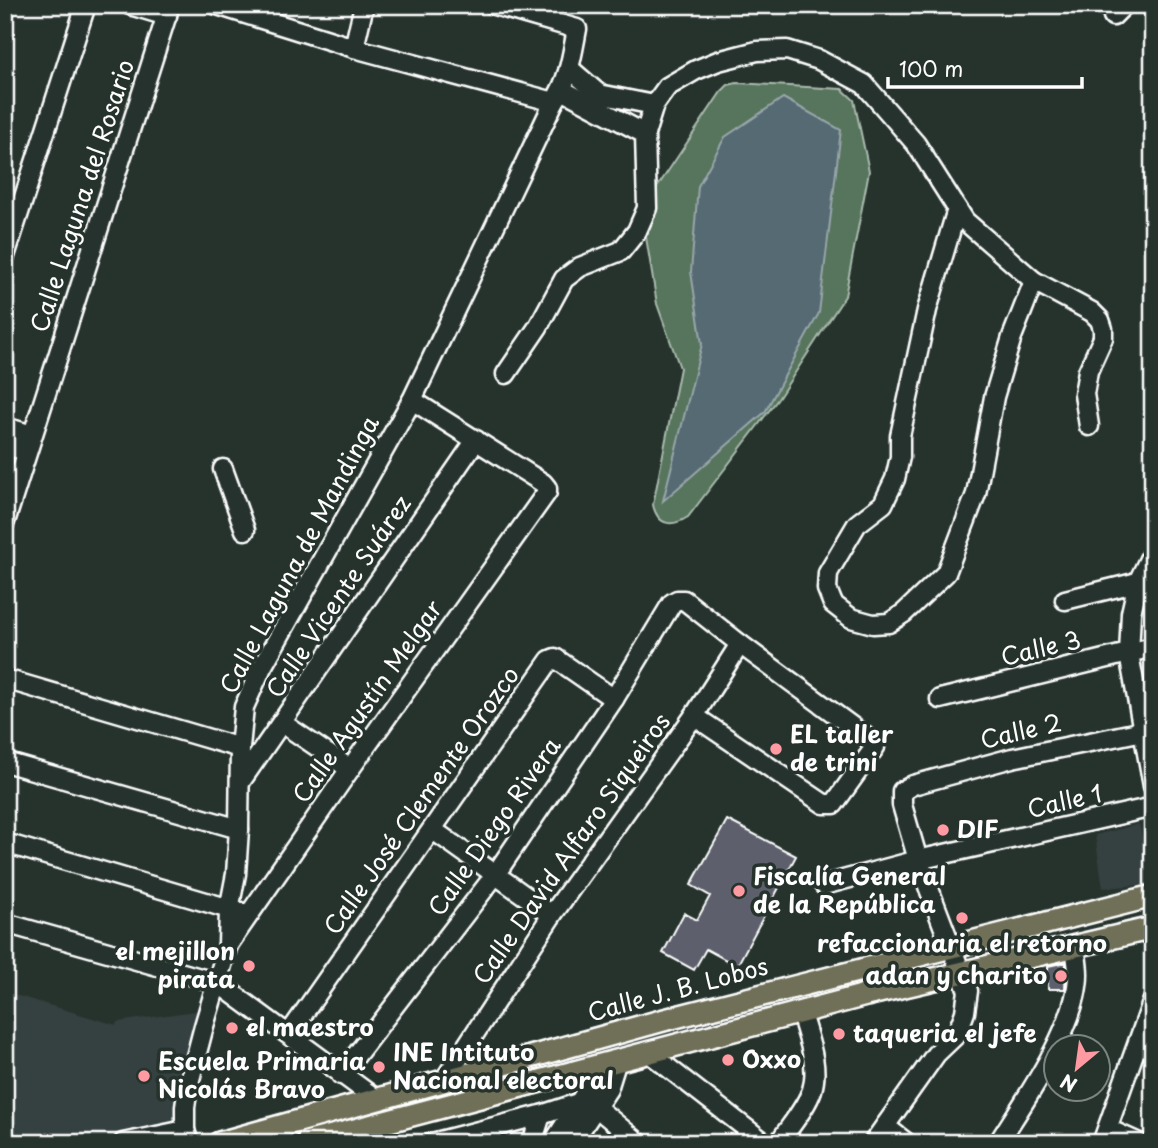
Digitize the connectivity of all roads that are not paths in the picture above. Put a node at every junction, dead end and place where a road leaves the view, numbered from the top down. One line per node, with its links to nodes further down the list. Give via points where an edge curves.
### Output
1 (86, 5): 14 (street)
2 (130, 5): 6 (street)
3 (218, 5): 7 (street)
4 (364, 5): 7 (street)
5 (494, 5): 8 (street, via 577,29)
6 (168, 11): 21 (street, Calle Laguna del Rosario)
7 (354, 48): 9 (street)
8 (570, 69): 9 (street); 10 (street)
9 (558, 96): 10 (street); 17 (street, Calle Laguna de Mandinga)
10 (597, 101): 11 (street); 12 (street)
11 (654, 105): 12 (street); 13 (street, via 667,87 718,61 770,49 819,60 864,84 884,105 916,144)
12 (645, 134): 16 (street, via 647,208 637,231 621,251 564,278)
13 (957, 209): 15 (street); 15 (street, via 927,310 895,479 883,504 857,524 828,573 827,589 833,604 851,618 889,623 946,573 976,494 995,397)
14 (5, 256)
15 (1034, 281): 18 (street, via 1092,312 1104,329 1084,394)
16 (506, 374)
17 (412, 400): 20 (street); 38 (street, Calle Laguna de Mandinga, via 262,667 244,708)
18 (1089, 426)
19 (5, 427): 21 (street)
20 (476, 440): 36 (street, Calle Vicente Suárez); 40 (street, Calle Agustín Melgar, via 547,488)
21 (30, 443): 22 (street); 24 (street, Calle Laguna del Rosario)
22 (5, 445)
23 (223, 469): 25 (street)
24 (5, 522)
25 (245, 530)
26 (1153, 551): 27 (street)
27 (1145, 584): 28 (street); 31 (street, via 1131,613)
28 (1065, 600)
29 (740, 644): 33 (street, Calle Diego Rivera, via 684,600 677,600); 35 (street, Calle David Alfaro Siqueiros); 35 (street, via 875,747 834,804 824,804)
30 (1153, 647): 31 (street, Calle 3)
31 (1129, 654): 34 (street, Calle 3); 37 (street)
32 (5, 679): 38 (street)
33 (614, 699): 45 (street, Calle José Clemente Orozco, via 555,658 550,660); 48 (street, Calle Diego Rivera)
34 (940, 699)
35 (694, 716): 53 (street, Calle David Alfaro Siqueiros)
36 (282, 723): 40 (street); 41 (street, Calle Vicente Suárez)
37 (1148, 730): 42 (street); 47 (street, Calle 2, via 1012,758 902,791)
38 (240, 748): 41 (street, Calle Laguna de Mandinga)
39 (5, 762): 44 (street)
40 (350, 769): 52 (street, Calle Agustín Melgar)
41 (241, 781): 44 (street, Calle Laguna de Mandinga)
42 (1153, 786)
43 (1153, 807): 47 (street, Calle 1)
44 (239, 829): 51 (street, Calle Laguna de Mandinga)
45 (433, 830): 48 (street); 63 (street, Calle José Clemente Orozco)
46 (5, 843): 51 (street)
47 (918, 860): 49 (street, Calle 1); 57 (street)
48 (495, 875): 53 (street); 67 (street, Calle Diego Rivera)
49 (824, 885)
50 (1153, 896): 57 (main road, Calle J. B. Lobos)
51 (229, 910): 52 (street); 56 (street, Calle Laguna de Mandinga)
52 (250, 915): 56 (street, Calle Agustín Melgar)
53 (551, 915): 68 (street, Calle David Alfaro Siqueiros)
54 (5, 923): 60 (street)
55 (1153, 928): 58 (main road)
56 (228, 945): 60 (street, Calle Laguna de Mandinga)
57 (949, 947): 59 (street); 68 (main road, Calle J. B. Lobos)
58 (1075, 947): 59 (main road); 87 (street, via 1079,975 1071,1011 1053,1053)
59 (961, 972): 62 (main road); 72 (street, via 968,991 957,1034 936,1054)
60 (218, 983): 63 (street); 73 (street, Calle Laguna de Mandinga, via 188,1087)
61 (1153, 1000): 74 (street)
62 (801, 1013): 64 (main road); 84 (street, via 815,1077 812,1092)
63 (289, 1034): 67 (street)
64 (648, 1052): 65 (main road); 83 (street)
65 (617, 1060): 66 (main road); 70 (street, via 607,1089)
66 (595, 1067): 70 (street); 77 (main road)
67 (341, 1075): 69 (street)
68 (443, 1082): 69 (main road, Calle J. B. Lobos)
69 (376, 1099): 76 (main road, Calle J. B. Lobos)
70 (589, 1105): 71 (street); 80 (street); 81 (street); 82 (street)
71 (541, 1115): 78 (street); 79 (street)
72 (885, 1126): 85 (street); 86 (street)
73 (187, 1136): 75 (street)
74 (1105, 1136): 88 (street)
75 (122, 1143)
76 (219, 1143)
77 (306, 1143)
78 (433, 1143)
79 (532, 1143)
80 (553, 1143)
81 (572, 1143)
82 (639, 1143)
83 (765, 1143)
84 (779, 1143)
85 (873, 1143)
86 (906, 1143)
87 (998, 1143)
88 (1139, 1143)

